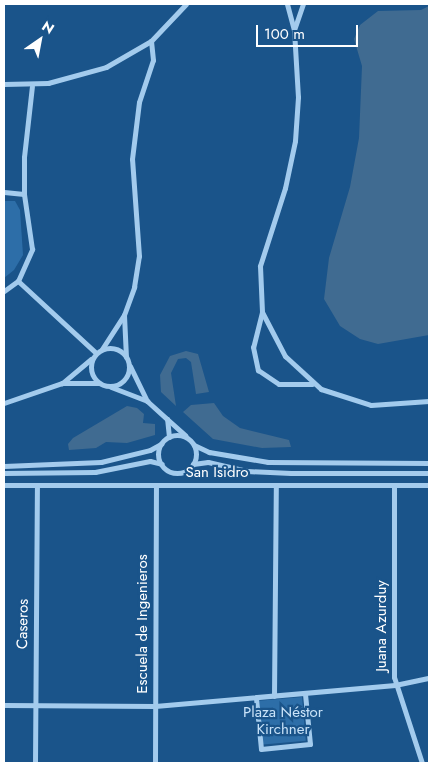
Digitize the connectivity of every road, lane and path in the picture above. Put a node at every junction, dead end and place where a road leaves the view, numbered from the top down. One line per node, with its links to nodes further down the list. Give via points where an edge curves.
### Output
1 (186, 4): 5 (street)
2 (288, 4): 4 (street)
3 (303, 4): 4 (street)
4 (294, 30): 12 (street, via 298,75 296,134 285,188 260,266)
5 (151, 41): 7 (street, via 88,73); 13 (street, via 153,60 140,102 132,159 139,256 134,287)
6 (4, 84): 7 (street)
7 (32, 86): 9 (street, via 25,140)
8 (4, 192): 9 (street)
9 (24, 194): 10 (street, via 32,249)
10 (18, 281): 11 (street); 15 (street)
11 (4, 291)
12 (262, 312): 20 (street, via 285,356); 20 (street, via 253,347 258,370 279,384)
13 (124, 315): 14 (street); 16 (street)
14 (102, 350): 15 (street); 16 (street, via 116,348)
15 (95, 355): 18 (street); 19 (street, via 92,374)
16 (126, 357): 17 (street)
17 (129, 363): 21 (street, via 124,380); 23 (street)
18 (62, 383): 19 (street); 24 (street)
19 (101, 384): 21 (street)
20 (312, 384): 22 (street, via 339,397 371,405)
21 (108, 386): 23 (street)
22 (429, 401)
23 (147, 402): 25 (street)
24 (4, 403)
25 (167, 419): 26 (street); 27 (street)
26 (169, 437): 27 (street, via 180,435); 28 (street)
27 (192, 442): 31 (street, via 196,454); 32 (street, via 209,452 268,462)
28 (161, 444): 30 (street, via 158,454); 33 (street, via 150,450 101,462)
29 (429, 463): 32 (street)
30 (162, 464): 31 (street, via 176,473 186,471); 35 (street, via 150,461 95,472)
31 (193, 464): 36 (street, via 208,462 248,471 291,474)
32 (387, 464): 36 (street)
33 (4, 466)
34 (429, 472): 36 (street)
35 (4, 473)
36 (387, 473)
37 (4, 485): 38 (street, San Isidro)
38 (37, 485): 39 (street, San Isidro); 49 (street, Caseros)
39 (156, 485): 40 (street, San Isidro); 50 (street, Escuela de Ingenieros)
40 (276, 485): 41 (street, San Isidro); 46 (street)
41 (394, 485): 42 (street, San Isidro); 44 (street, Juana Azurduy)
42 (429, 485)
43 (429, 678): 44 (street)
44 (395, 685): 45 (street); 53 (street, Juana Azurduy)
45 (305, 694): 46 (street); 47 (street, via 310,744 261,749)
46 (274, 696): 47 (street)
47 (256, 698): 50 (street)
48 (4, 705): 49 (street)
49 (35, 706): 50 (street); 51 (street, Caseros)
50 (154, 706): 52 (street, Escuela de Ingenieros)
51 (35, 763)
52 (155, 763)
53 (422, 763)

